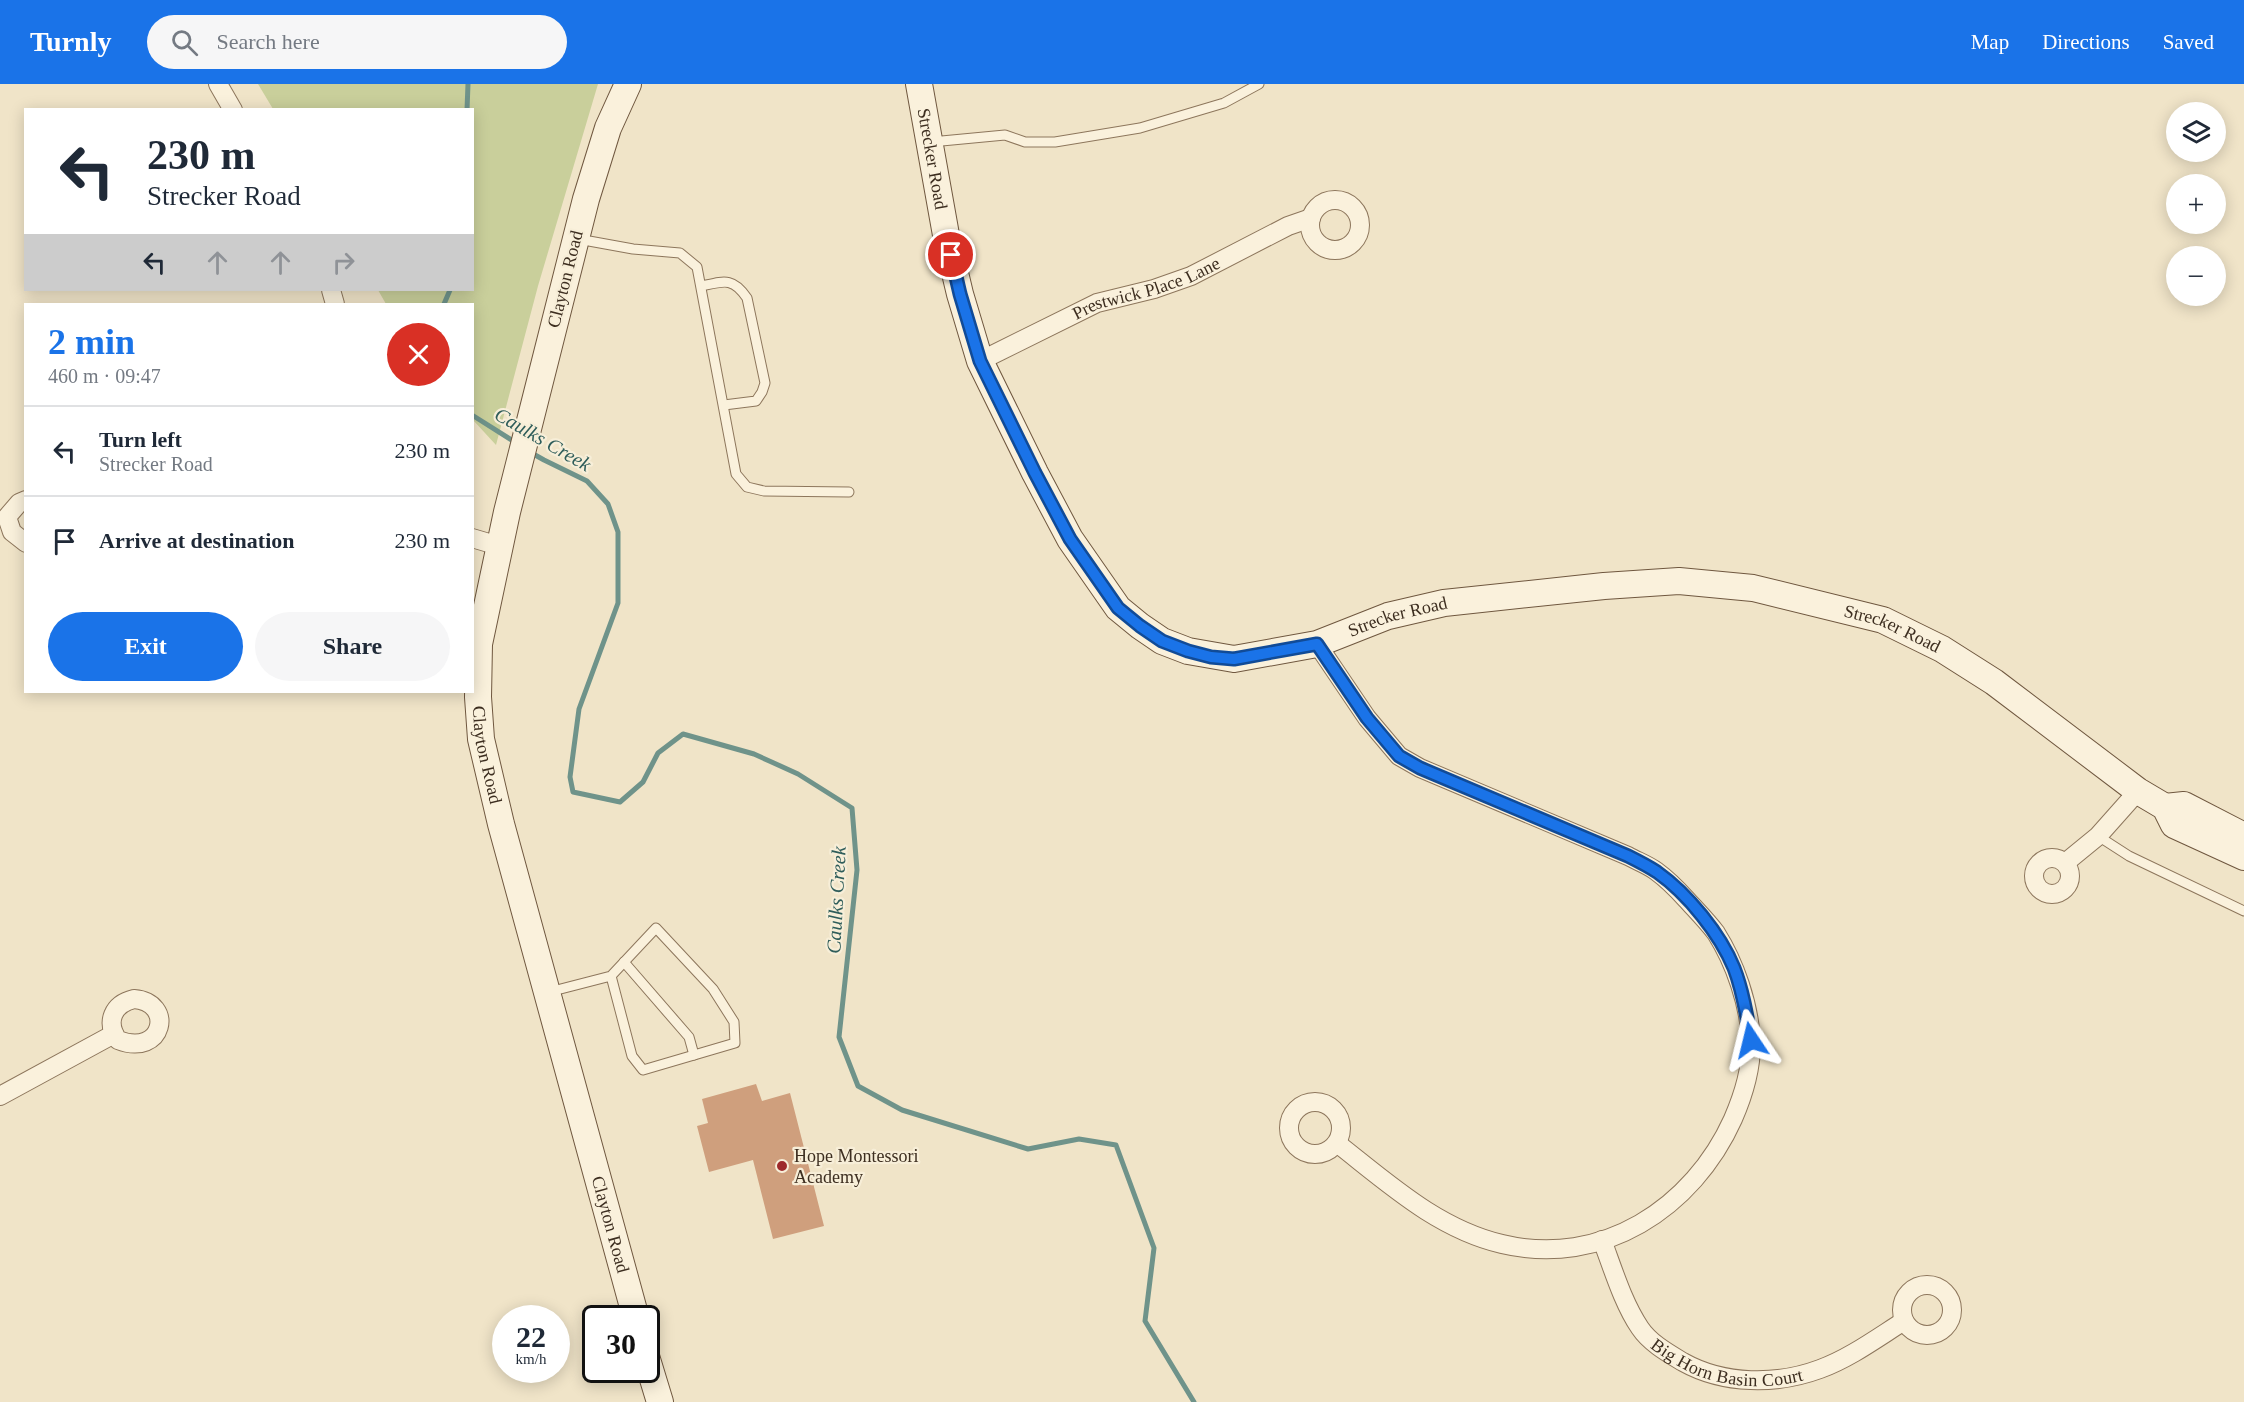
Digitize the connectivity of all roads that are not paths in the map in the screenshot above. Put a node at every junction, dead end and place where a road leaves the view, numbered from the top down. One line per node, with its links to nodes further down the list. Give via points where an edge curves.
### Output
1 (218, 84): 5 (street)
2 (628, 84): 8 (street, Clayton Road, via 608,128)
3 (919, 84): 6 (street, Strecker Road)
4 (1259, 84): 6 (lane, via 1224,103 1140,128 1055,142 1025,142 1005,135)
5 (232, 108)
6 (931, 142): 10 (street, Strecker Road, via 946,235)
7 (1311, 218): 10 (street, Prestwick Place Lane, via 1191,276 1098,303)
8 (576, 238): 9 (lane, via 680,253 697,267); 17 (street, Clayton Road)
9 (702, 286): 11 (lane); 11 (lane, via 727,281 739,287 747,298 765,384 756,401)
10 (980, 361): 18 (street, Strecker Road, via 1070,539 1118,608 1132,620 1162,641 1222,658)
11 (724, 405): 12 (lane, via 736,474 747,487 764,491)
12 (849, 492)
13 (24, 501): 14 (street)
14 (3, 516): 16 (street, via 12,532)
15 (474, 539): 17 (street)
16 (24, 541)
17 (499, 546): 28 (street, Clayton Road, via 479,644 481,739)
18 (1317, 644): 19 (street, Strecker Road, via 1388,616 1503,595 1679,581 1753,588 1883,620 1942,649 1994,682); 33 (street, via 1367,718 1399,756 1656,871 1716,933 1734,969 1751,1040 1748,1077 1723,1141 1684,1192 1660,1212 1632,1229)
19 (2138, 791): 20 (street, Strecker Road); 21 (street)
20 (2165, 807): 22 (street, Strecker Road, via 2184,806); 23 (street, Strecker Road, via 2174,825)
21 (2098, 836): 24 (street); 25 (lane, via 2129,856)
22 (2244, 836)
23 (2244, 857)
24 (2065, 863)
25 (2244, 911)
26 (624, 962): 27 (lane); 30 (lane, via 689,1037); 30 (lane, via 656,928 713,989 734,1022 735,1043)
27 (611, 976): 28 (lane); 30 (lane, via 632,1056 643,1070)
28 (547, 992): 34 (street, Clayton Road)
29 (114, 1034): 31 (street)
30 (694, 1055)
31 (0, 1096)
32 (1338, 1144): 33 (street, via 1416,1205 1479,1238 1532,1249 1564,1249)
33 (1602, 1240): 35 (street, Big Horn Basin Court, via 1641,1330 1693,1368 1720,1376 1773,1380 1820,1369)
34 (632, 1305)
35 (1904, 1321)
36 (654, 1383): 37 (street)
37 (660, 1402)

